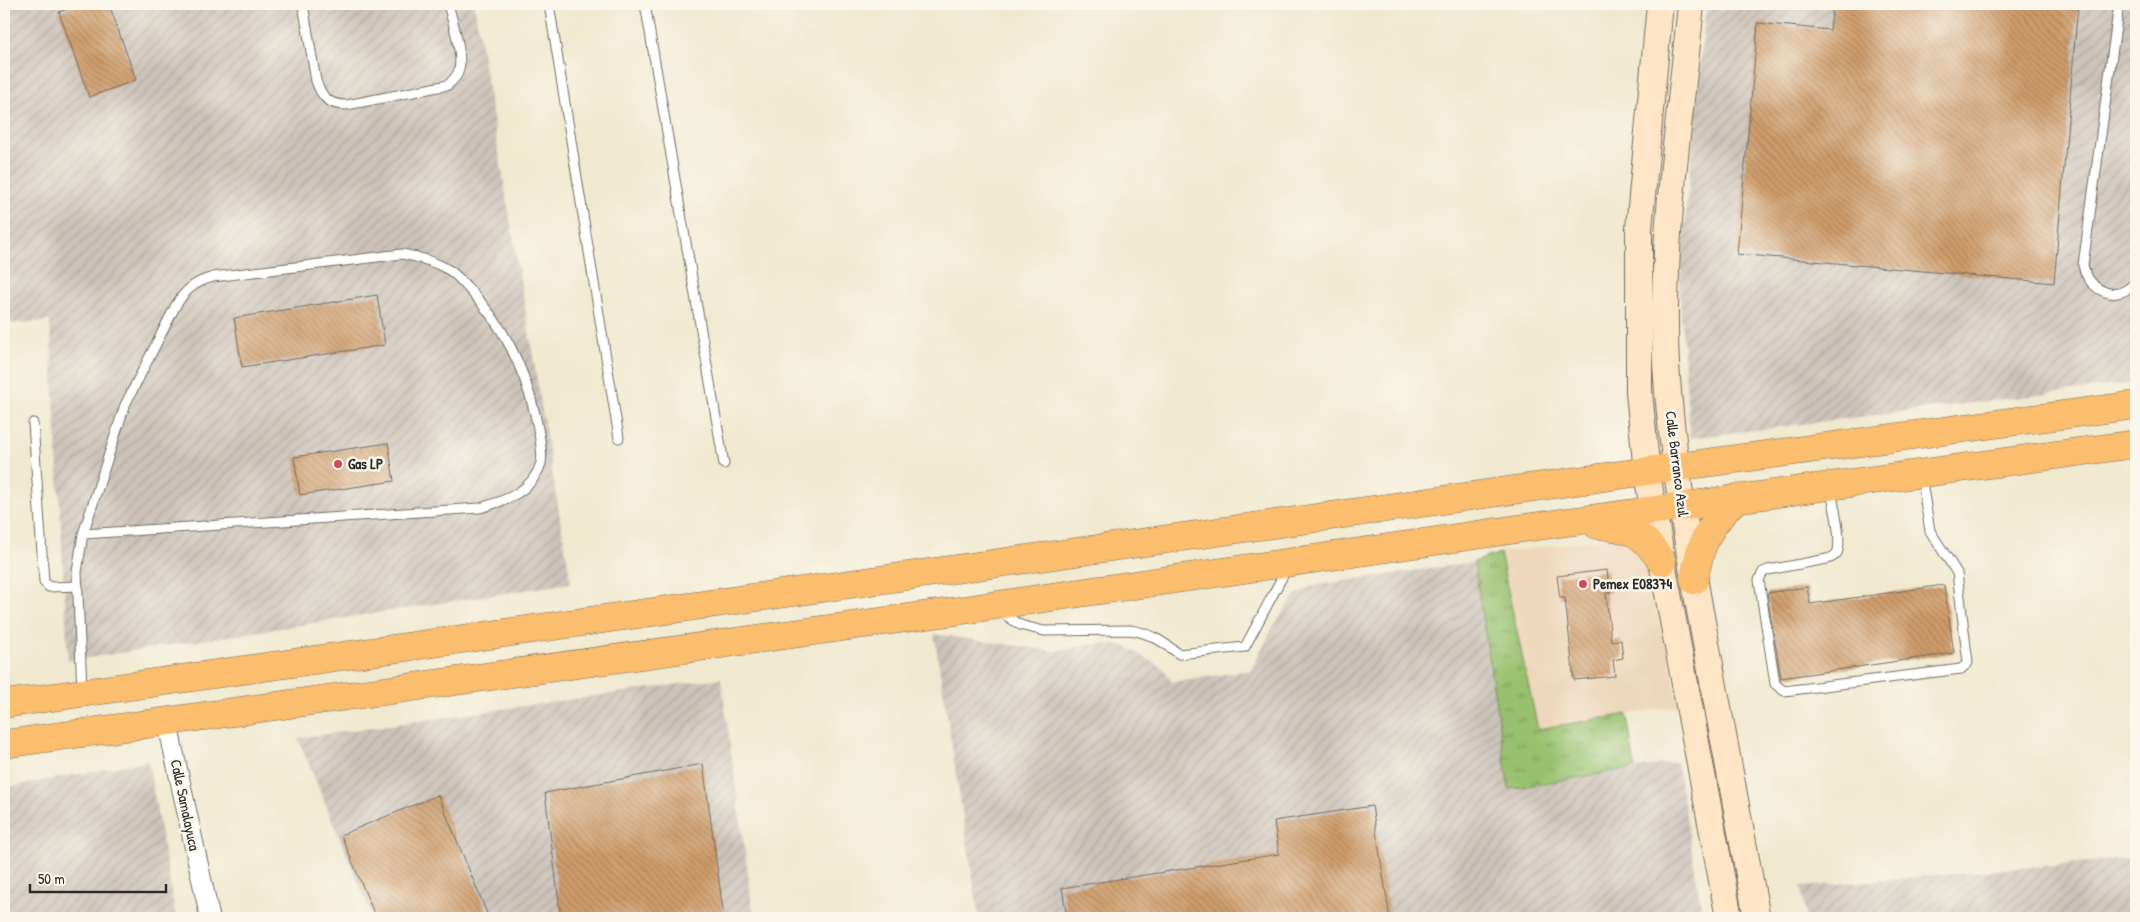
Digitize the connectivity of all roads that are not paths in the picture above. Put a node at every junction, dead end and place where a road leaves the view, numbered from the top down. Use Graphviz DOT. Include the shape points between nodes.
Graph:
graph roads {
  1 [pos="303,4"];
  2 [pos="448,4"];
  3 [pos="549,4"];
  4 [pos="645,4"];
  5 [pos="1660,4"];
  6 [pos="1691,4"];
  7 [pos="2119,4"];
  8 [pos="2136,281"];
  9 [pos="2136,406"];
  10 [pos="33,423"];
  11 [pos="619,438"];
  12 [pos="2136,444"];
  13 [pos="724,464"];
  14 [pos="1676,468"];
  15 [pos="1647,472"];
  16 [pos="1921,473"];
  17 [pos="1831,486"];
  18 [pos="1737,498"];
  19 [pos="1682,507"];
  20 [pos="1653,510"];
  21 [pos="1566,522"];
  22 [pos="83,534"];
  23 [pos="1291,562"];
  24 [pos="1662,562"];
  25 [pos="1694,580"];
  26 [pos="78,586"];
  27 [pos="993,606"];
  28 [pos="362,654"];
  29 [pos="1684,678"];
  30 [pos="368,692"];
  31 [pos="82,693"];
  32 [pos="4,704"];
  33 [pos="167,721"];
  34 [pos="1723,737"];
  35 [pos="4,744"];
  36 [pos="210,918"];
  37 [pos="1729,918"];
  38 [pos="1758,918"];
  1 -- 2 [label="lane" via="320,93 328,102 347,105 448,85 458,73 460,57"];
  3 -- 11 [label="lane"];
  4 -- 13 [label="lane"];
  5 -- 15 [label="main road, Calle Barranco Azul" via="1641,190 1638,268 1639,392"];
  6 -- 14 [label="main road, Calle Barranco Azul" via="1665,274 1666,363"];
  7 -- 8 [label="lane" via="2083,265 2089,281 2105,292 2124,291"];
  9 -- 14 [label="main road"];
  10 -- 26 [label="lane" via="44,582 49,587"];
  12 -- 16 [label="main road"];
  14 -- 15 [label="main road"];
  14 -- 19 [label="main road, Calle Barranco Azul"];
  15 -- 20 [label="main road, Calle Barranco Azul"];
  15 -- 28 [label="main road"];
  16 -- 17 [label="main road"];
  16 -- 17 [label="lane" via="1930,531 1957,573 1968,663 1961,669 1784,691 1775,684 1759,580 1768,570 1827,559 1837,552"];
  17 -- 18 [label="main road"];
  18 -- 19 [label="main road"];
  18 -- 25 [label="main road" via="1719,515 1704,538"];
  19 -- 20 [label="main road"];
  19 -- 25 [label="main road, Calle Barranco Azul"];
  20 -- 21 [label="main road"];
  20 -- 24 [label="main road, Calle Barranco Azul"];
  21 -- 23 [label="main road"];
  21 -- 24 [label="main road" via="1630,531 1649,543"];
  22 -- 22 [label="lane" via="128,398 185,290 212,276 402,254 424,258 450,270 496,321 518,360 528,386 540,436 542,462 523,490 507,500 480,508"];
  22 -- 26 [label="lane" via="78,556"];
  23 -- 27 [label="main road"];
  23 -- 27 [label="lane" via="1245,647 1179,654 1153,635 1143,632 1032,630"];
  24 -- 29 [label="main road, Calle Barranco Azul"];
  25 -- 34 [label="main road, Calle Barranco Azul"];
  26 -- 31 [label="lane"];
  27 -- 30 [label="main road"];
  28 -- 30 [label="main road"];
  28 -- 31 [label="main road"];
  29 -- 34 [label="main road" via="1702,678 1715,730"];
  29 -- 37 [label="main road, Calle Barranco Azul"];
  30 -- 33 [label="main road"];
  31 -- 32 [label="main road"];
  33 -- 35 [label="main road"];
  33 -- 36 [label="street, Calle Samalayuca"];
  34 -- 38 [label="main road, Calle Barranco Azul"];
}
